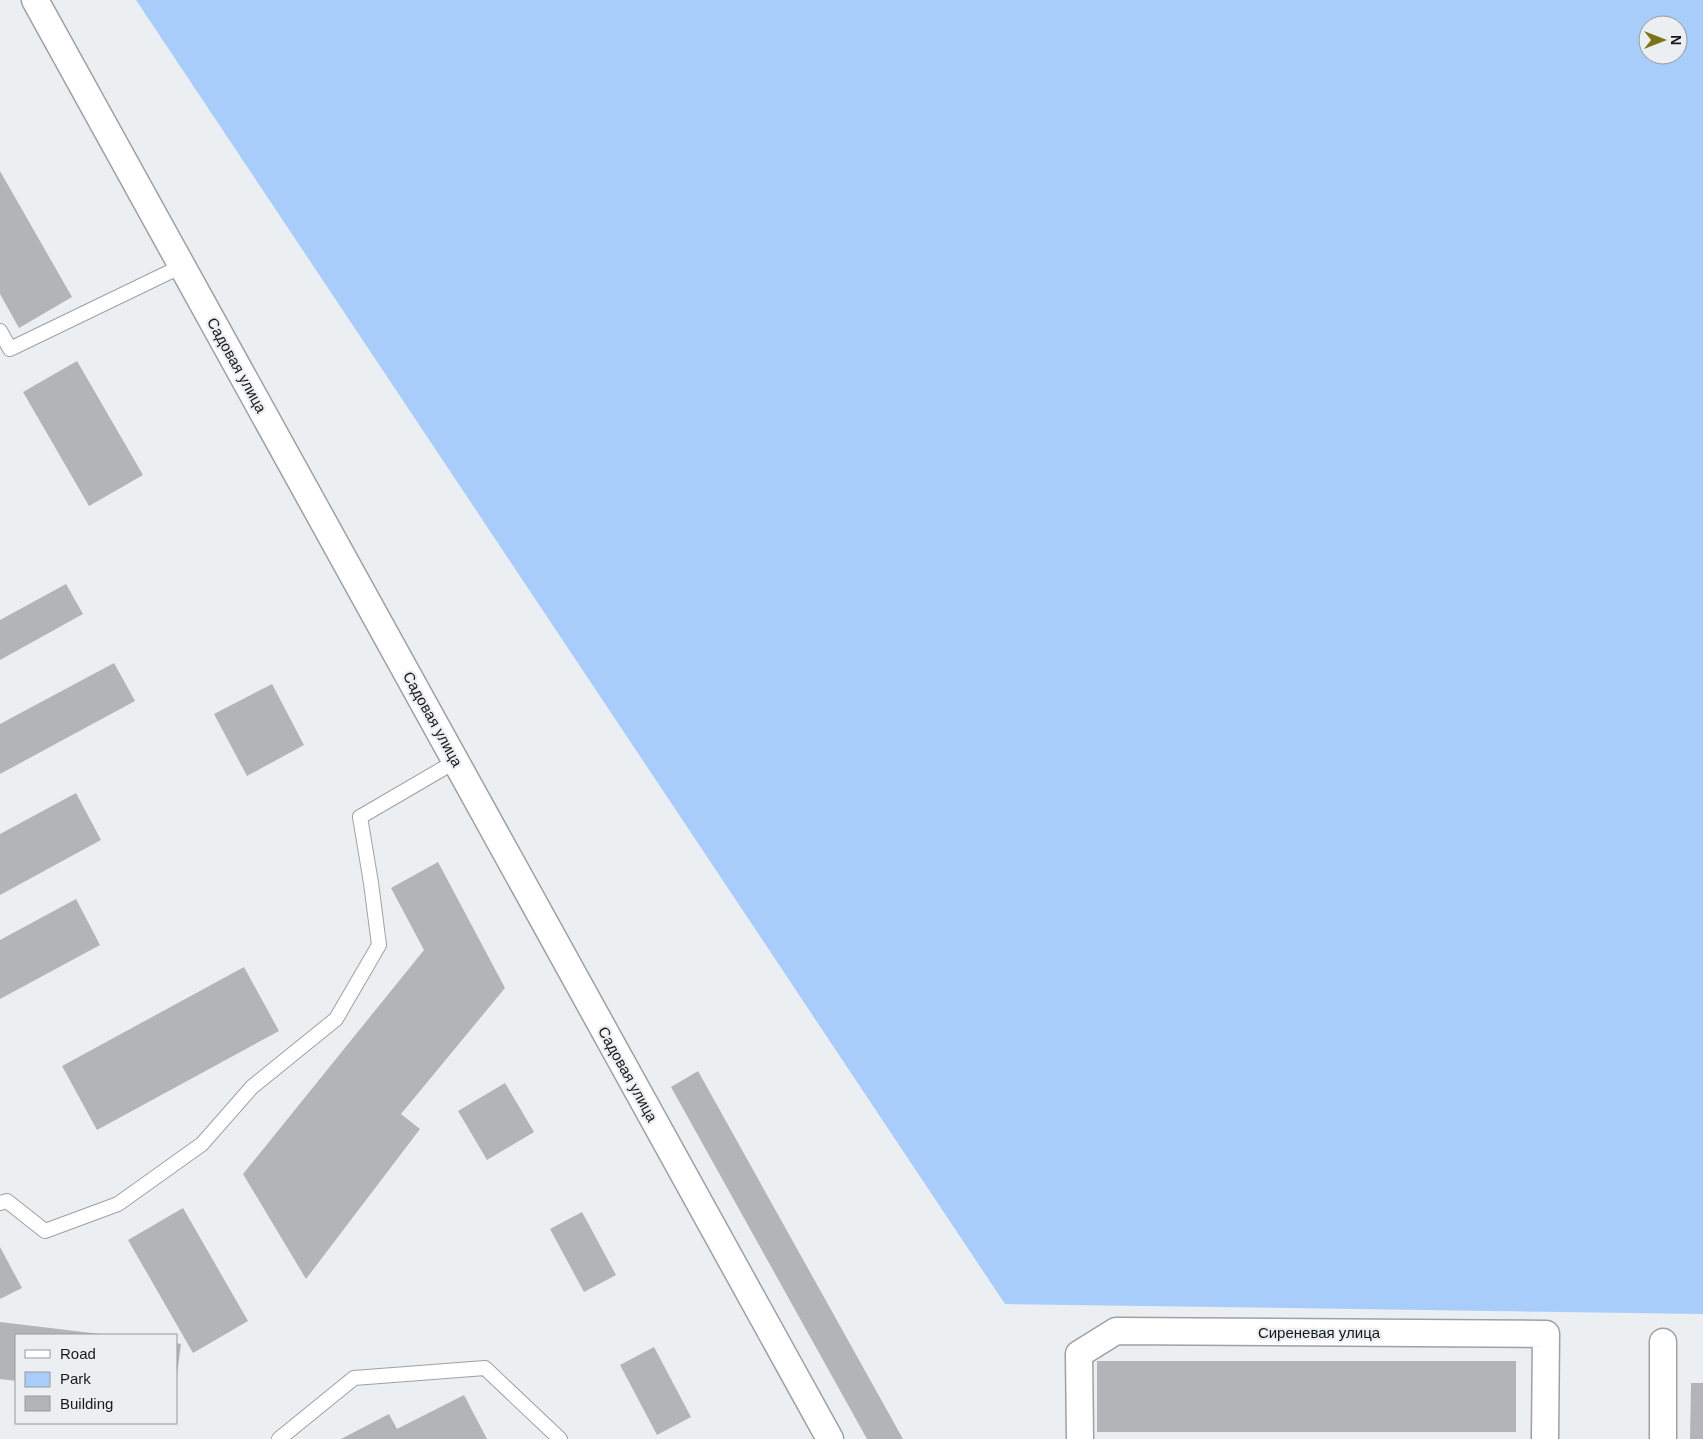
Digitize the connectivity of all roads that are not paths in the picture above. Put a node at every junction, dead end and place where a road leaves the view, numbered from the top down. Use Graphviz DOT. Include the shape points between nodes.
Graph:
graph roads {
  1 [pos="35,0"];
  2 [pos="182,266"];
  3 [pos="0,331"];
  4 [pos="456,761"];
  5 [pos="0,1203"];
  6 [pos="1663,1342"];
  7 [pos="279,1439"];
  8 [pos="560,1439"];
  9 [pos="830,1439"];
  10 [pos="1080,1439"];
  11 [pos="1545,1439"];
  12 [pos="1663,1439"];
  1 -- 2 [label="street, Садовая улица"];
  2 -- 3 [label="lane" via="10,349"];
  2 -- 4 [label="street, Садовая улица"];
  4 -- 5 [label="lane" via="360,817 379,945 336,1019 252,1087 202,1144 118,1204 45,1231 7,1200"];
  4 -- 9 [label="street, Садовая улица"];
  6 -- 12 [label="street"];
  7 -- 8 [label="lane" via="354,1378 485,1368"];
  10 -- 11 [label="street, Сиреневая улица" via="1079,1354 1116,1331 1126,1331 1546,1334"];
}
